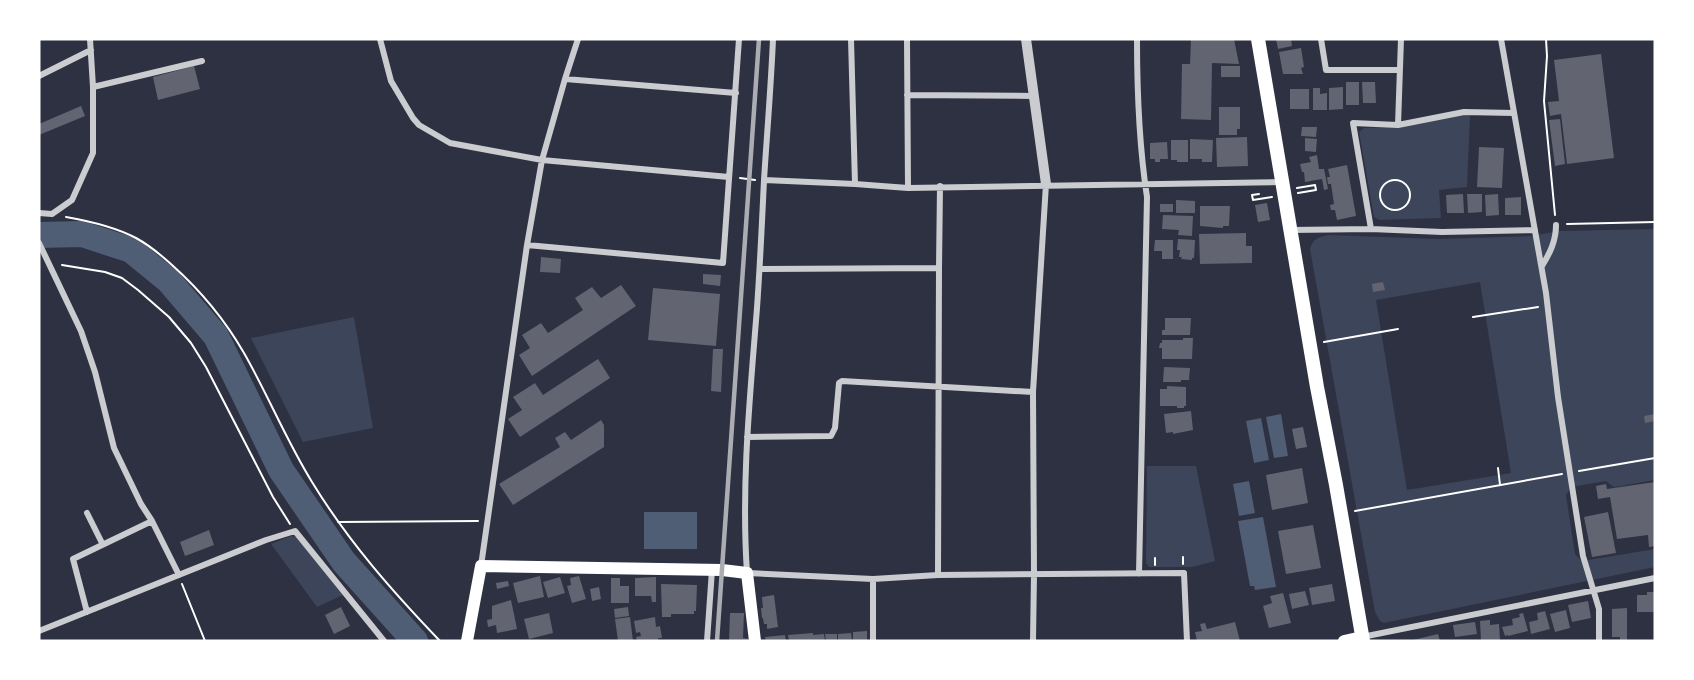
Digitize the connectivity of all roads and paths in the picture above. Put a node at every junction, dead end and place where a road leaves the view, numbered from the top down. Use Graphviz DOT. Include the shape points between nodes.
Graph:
graph roads {
  1 [pos="90,39"];
  2 [pos="380,39"];
  3 [pos="578,39"];
  4 [pos="739,39"];
  5 [pos="773,39"];
  6 [pos="851,39"];
  7 [pos="907,39"];
  8 [pos="1026,39"];
  9 [pos="1137,39"];
  10 [pos="1258,39"];
  11 [pos="1321,39"];
  12 [pos="1401,39"];
  13 [pos="1501,39"];
  14 [pos="1546,39"];
  15 [pos="91,50"];
  16 [pos="202,61"];
  17 [pos="1399,70"];
  18 [pos="39,76"];
  19 [pos="565,79"];
  20 [pos="93,87"];
  21 [pos="736,93"];
  22 [pos="907,95"];
  23 [pos="1034,96"];
  24 [pos="1514,113"];
  25 [pos="1398,124"];
  26 [pos="542,160"];
  27 [pos="729,177"];
  28 [pos="764,180"];
  29 [pos="1282,182"];
  30 [pos="855,184"];
  31 [pos="1046,184"];
  32 [pos="1145,184"];
  33 [pos="940,186"];
  34 [pos="1303,187"];
  35 [pos="908,188"];
  36 [pos="1264,193"];
  37 [pos="1297,193"];
  38 [pos="1272,197"];
  39 [pos="1384,205"];
  40 [pos="39,213"];
  41 [pos="52,214"];
  42 [pos="1655,222"];
  43 [pos="1556,225"];
  44 [pos="1371,229"];
  45 [pos="1290,230"];
  46 [pos="1535,230"];
  47 [pos="39,243"];
  48 [pos="527,245"];
  49 [pos="50,265"];
  50 [pos="1542,267"];
  51 [pos="939,268"];
  52 [pos="760,269"];
  53 [pos="1548,306"];
  54 [pos="1473,317"];
  55 [pos="1398,329"];
  56 [pos="1323,342"];
  57 [pos="938,386"];
  58 [pos="1033,392"];
  59 [pos="747,437"];
  60 [pos="1655,458"];
  61 [pos="1498,468"];
  62 [pos="1569,473"];
  63 [pos="1500,485"];
  64 [pos="1355,512"];
  65 [pos="87,513"];
  66 [pos="487,520"];
  67 [pos="152,521"];
  68 [pos="338,522"];
  69 [pos="295,531"];
  70 [pos="102,543"];
  71 [pos="481,566"];
  72 [pos="712,570"];
  73 [pos="747,573"];
  74 [pos="1034,574"];
  75 [pos="1139,574"];
  76 [pos="179,575"];
  77 [pos="938,575"];
  78 [pos="1655,578"];
  79 [pos="873,579"];
  80 [pos="1593,590"];
  81 [pos="87,612"];
  82 [pos="39,631"];
  83 [pos="1362,639"];
  84 [pos="205,641"];
  85 [pos="384,641"];
  86 [pos="440,641"];
  87 [pos="467,641"];
  88 [pos="707,641"];
  89 [pos="755,641"];
  90 [pos="873,641"];
  91 [pos="1033,641"];
  92 [pos="1187,641"];
  93 [pos="1344,641"];
  94 [pos="1599,641"];
  1 -- 15 [label="street"];
  2 -- 26 [label="street" via="391,81 419,124 450,143"];
  3 -- 19 [label="street"];
  4 -- 21 [label="street"];
  5 -- 28 [label="street"];
  6 -- 30 [label="street"];
  7 -- 22 [label="street"];
  8 -- 23 [label="street"];
  9 -- 32 [label="street"];
  10 -- 29 [label="highway"];
  11 -- 17 [label="street" via="1326,70"];
  12 -- 17 [label="street"];
  13 -- 24 [label="street"];
  14 -- 43 [label="path" via="1544,101"];
  15 -- 18 [label="street"];
  15 -- 20 [label="street"];
  16 -- 20 [label="street"];
  17 -- 25 [label="street"];
  19 -- 21 [label="street"];
  19 -- 26 [label="street"];
  20 -- 41 [label="street" via="93,153 72,200"];
  21 -- 27 [label="street"];
  22 -- 23 [label="street"];
  22 -- 35 [label="street"];
  23 -- 31 [label="street"];
  24 -- 25 [label="street" via="1464,112"];
  24 -- 46 [label="street"];
  25 -- 44 [label="street" via="1353,123"];
  26 -- 27 [label="street"];
  26 -- 48 [label="street"];
  27 -- 28 [label="path"];
  27 -- 48 [label="street" via="723,263"];
  28 -- 30 [label="street"];
  28 -- 52 [label="street"];
  29 -- 32 [label="street"];
  29 -- 45 [label="highway"];
  30 -- 35 [label="street"];
  31 -- 32 [label="street"];
  31 -- 33 [label="street"];
  31 -- 58 [label="street"];
  32 -- 75 [label="street" via="1148,197"];
  33 -- 35 [label="street"];
  33 -- 51 [label="street"];
  34 -- 37 [label="path" via="1315,185 1316,190"];
  36 -- 38 [label="path" via="1252,195 1252,200"];
  39 -- 39 [label="path" via="1394,210 1408,202 1410,194 1405,183 1396,179 1386,182 1380,191"];
  40 -- 41 [label="street"];
  41 -- 68 [label="path" via="103,225 135,238 158,252 203,295 243,352 290,443"];
  42 -- 43 [label="path"];
  43 -- 50 [label="street" via="1552,249"];
  44 -- 45 [label="street"];
  44 -- 46 [label="street"];
  45 -- 83 [label="highway"];
  46 -- 50 [label="street"];
  47 -- 49 [label="street"];
  48 -- 66 [label="street"];
  49 -- 67 [label="street" via="95,372 114,448"];
  49 -- 69 [label="path" via="90,268 122,278 169,317 206,367 273,497"];
  50 -- 53 [label="street"];
  51 -- 52 [label="street"];
  51 -- 57 [label="street"];
  52 -- 59 [label="street"];
  53 -- 54 [label="path"];
  53 -- 62 [label="street"];
  55 -- 56 [label="path"];
  57 -- 58 [label="street"];
  57 -- 59 [label="street" via="842,381 831,436"];
  57 -- 77 [label="street"];
  58 -- 74 [label="street"];
  59 -- 73 [label="street"];
  60 -- 62 [label="path"];
  61 -- 63 [label="path"];
  62 -- 63 [label="path"];
  62 -- 80 [label="street"];
  63 -- 64 [label="path"];
  65 -- 70 [label="street"];
  66 -- 68 [label="path"];
  66 -- 71 [label="street"];
  67 -- 70 [label="street"];
  67 -- 76 [label="street"];
  68 -- 86 [label="path" via="373,568"];
  69 -- 76 [label="street"];
  69 -- 85 [label="street"];
  70 -- 81 [label="street" via="73,559"];
  71 -- 72 [label="main road"];
  71 -- 87 [label="main road"];
  72 -- 73 [label="main road"];
  72 -- 88 [label="street"];
  73 -- 79 [label="street"];
  73 -- 89 [label="main road"];
  74 -- 75 [label="street"];
  74 -- 77 [label="street"];
  74 -- 91 [label="street"];
  75 -- 92 [label="street" via="1184,573"];
  76 -- 81 [label="street"];
  76 -- 84 [label="path"];
  77 -- 79 [label="street"];
  78 -- 80 [label="street"];
  79 -- 90 [label="street"];
  80 -- 83 [label="street"];
  80 -- 94 [label="street" via="1599,609"];
  81 -- 82 [label="street"];
  83 -- 93 [label="main road"];
}
